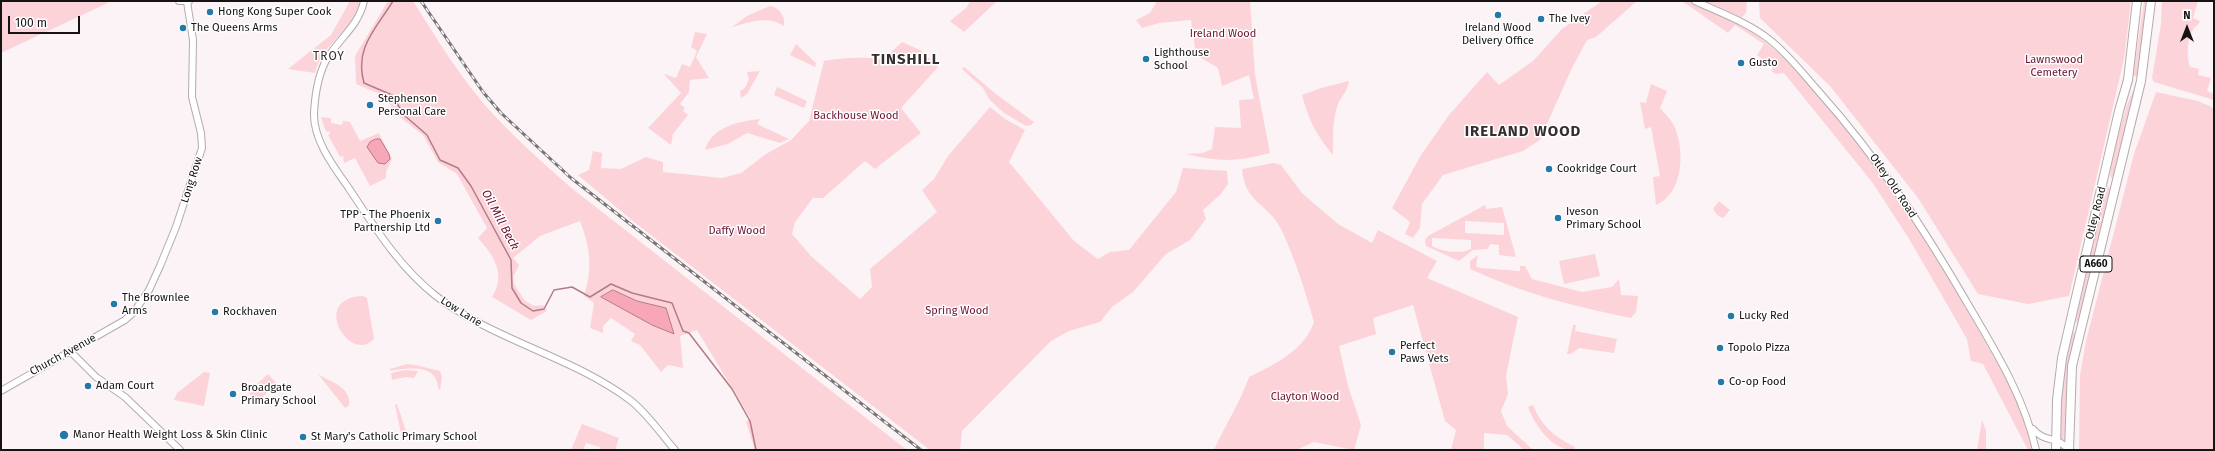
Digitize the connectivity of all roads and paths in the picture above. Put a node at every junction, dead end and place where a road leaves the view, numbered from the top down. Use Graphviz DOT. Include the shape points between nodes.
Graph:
graph roads {
  1 [pos="180,1"];
  2 [pos="188,1"];
  3 [pos="364,1"];
  4 [pos="1696,1"];
  5 [pos="2137,1"];
  6 [pos="2151,1"];
  7 [pos="125,320"];
  8 [pos="2070,326"];
  9 [pos="2080,329"];
  10 [pos="70,351"];
  11 [pos="1,391"];
  12 [pos="2031,426"];
  13 [pos="2052,440"];
  14 [pos="180,450"];
  15 [pos="675,450"];
  16 [pos="2036,450"];
  17 [pos="2056,450"];
  18 [pos="2069,450"];
  1 -- 2 [label="street"];
  2 -- 7 [label="street, Long Row" via="193,40 192,97 202,148 160,266 149,290 134,312"];
  3 -- 15 [label="street, Low Lane" via="356,22 328,57 318,83 316,132 344,182 394,256 442,300 469,318 577,370 631,401"];
  4 -- 12 [label="street, Otley Old Road" via="1760,32 1853,130 1892,181 1950,274 2007,373"];
  5 -- 8 [label="highway, Otley Road / A660" via="2128,80"];
  6 -- 9 [label="highway, Otley Road / A660" via="2141,81"];
  7 -- 10 [label="street, Church Avenue"];
  8 -- 9 [label="highway"];
  8 -- 13 [label="highway, Otley Road / A660" via="2059,378"];
  9 -- 18 [label="highway, Otley Road / A660" via="2072,366"];
  10 -- 11 [label="street, Church Avenue"];
  10 -- 14 [label="street" via="96,376 125,397"];
  12 -- 13 [label="street, Otley Old Road" via="2038,435"];
  12 -- 16 [label="street, Otley Old Road"];
  13 -- 16 [label="street" via="2040,443"];
  13 -- 17 [label="highway, Otley Road / A660"];
  13 -- 18 [label="street, Otley Old Road"];
}
